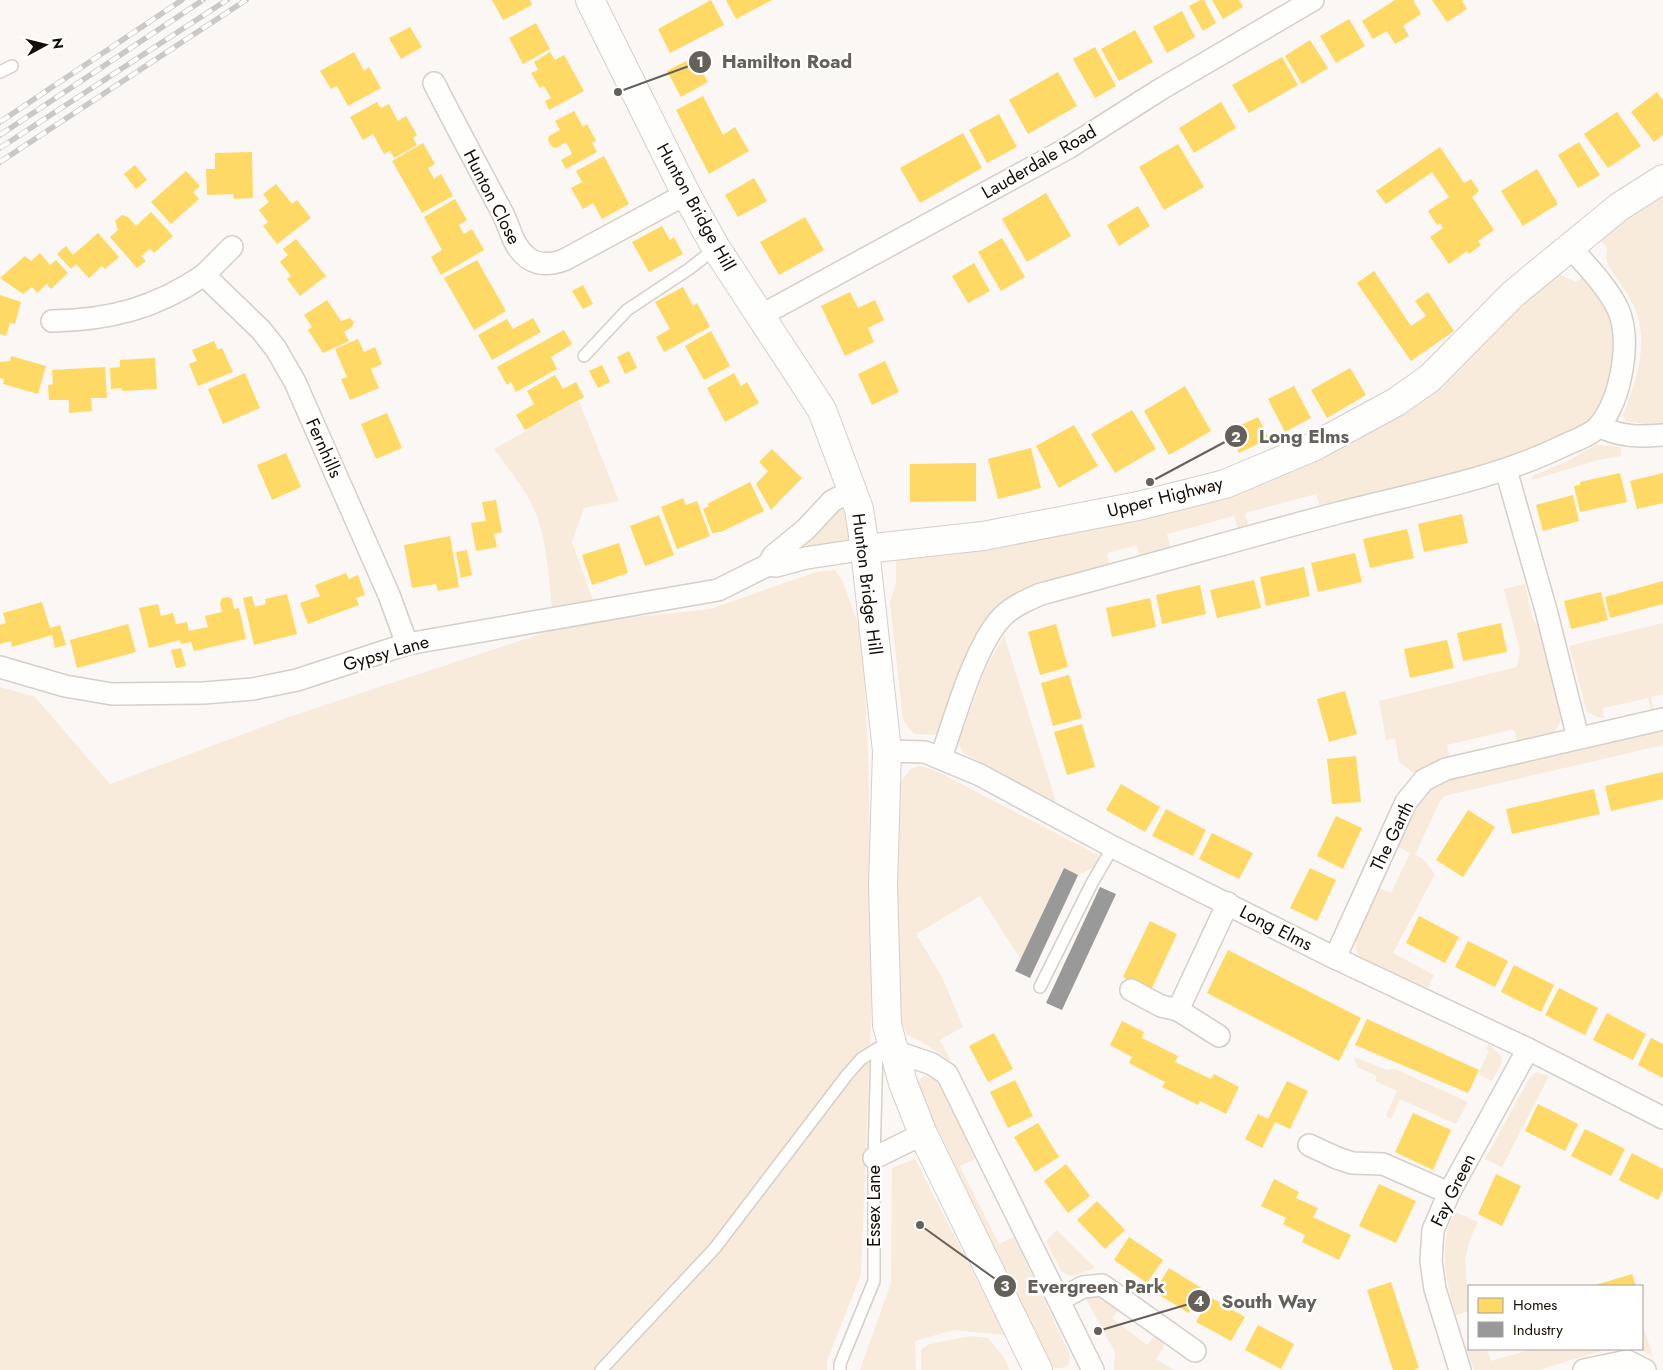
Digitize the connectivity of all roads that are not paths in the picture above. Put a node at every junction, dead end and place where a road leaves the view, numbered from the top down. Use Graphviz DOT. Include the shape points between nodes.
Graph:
graph roads {
  1 [pos="1313,0"];
  2 [pos="596,1"];
  3 [pos="12,66"];
  4 [pos="0,72"];
  5 [pos="434,82"];
  6 [pos="1663,179"];
  7 [pos="686,194"];
  8 [pos="1570,246"];
  9 [pos="232,247"];
  10 [pos="716,248"];
  11 [pos="204,276"];
  12 [pos="760,316"];
  13 [pos="52,321"];
  14 [pos="584,356"];
  15 [pos="1599,426"];
  16 [pos="1663,435"];
  17 [pos="1506,470"];
  18 [pos="853,490"];
  19 [pos="865,549"];
  20 [pos="768,565"];
  21 [pos="407,644"];
  22 [pos="0,667"];
  23 [pos="1663,719"];
  24 [pos="1578,738"];
  25 [pos="887,751"];
  26 [pos="941,758"];
  27 [pos="1114,846"];
  28 [pos="1228,903"];
  29 [pos="1335,958"];
  30 [pos="1040,987"];
  31 [pos="1131,990"];
  32 [pos="1178,1010"];
  33 [pos="1219,1036"];
  34 [pos="887,1042"];
  35 [pos="1528,1049"];
  36 [pos="1663,1118"];
  37 [pos="923,1134"];
  38 [pos="1309,1145"];
  39 [pos="874,1158"];
  40 [pos="1449,1193"];
  41 [pos="1059,1300"];
  42 [pos="1195,1351"];
  43 [pos="601,1370"];
  44 [pos="840,1370"];
  45 [pos="1038,1370"];
  46 [pos="1093,1370"];
  47 [pos="1460,1370"];
  48 [pos="1584,1370"];
  49 [pos="1645,1370"];
  1 -- 12 [label="street, Lauderdale Road" via="1068,148"];
  2 -- 7 [label="street, Hunton Bridge Hill"];
  3 -- 4 [label="lane"];
  5 -- 7 [label="street, Hunton Close" via="506,219 514,244 530,260 542,264 564,260"];
  6 -- 8 [label="street, Upper Highway" via="1619,207"];
  7 -- 10 [label="street, Hunton Bridge Hill"];
  8 -- 15 [label="street" via="1601,284 1622,321 1623,367 1614,400"];
  8 -- 19 [label="street, Upper Highway" via="1513,294 1430,378 1396,402 1313,447 1225,484 1138,506 984,536"];
  9 -- 11 [label="street"];
  10 -- 12 [label="street, Hunton Bridge Hill"];
  10 -- 14 [label="lane" via="627,310"];
  11 -- 13 [label="street" via="150,306 78,321"];
  11 -- 21 [label="street, Fernhills" via="261,330 294,382 389,594"];
  12 -- 18 [label="street, Hunton Bridge Hill" via="822,410"];
  15 -- 16 [label="street" via="1622,435"];
  15 -- 17 [label="street" via="1560,448"];
  17 -- 24 [label="street"];
  17 -- 26 [label="street" via="1041,594 1019,604 1002,617 988,635"];
  18 -- 19 [label="street, Hunton Bridge Hill"];
  18 -- 20 [label="street, Gypsy Lane" via="832,502 773,556"];
  19 -- 20 [label="street, Gypsy Lane"];
  19 -- 25 [label="street, Hunton Bridge Hill"];
  20 -- 21 [label="street, Gypsy Lane" via="718,590"];
  21 -- 22 [label="street, Gypsy Lane" via="297,680 253,689 204,693 112,694 65,686"];
  23 -- 24 [label="street, The Garth"];
  24 -- 29 [label="street, The Garth" via="1446,769 1424,780 1406,802"];
  25 -- 26 [label="street, Long Elms" via="925,752"];
  25 -- 34 [label="street, Hunton Bridge Hill" via="883,886"];
  26 -- 27 [label="street, Long Elms" via="980,775"];
  27 -- 28 [label="street, Long Elms"];
  27 -- 30 [label="lane"];
  28 -- 29 [label="street, Long Elms"];
  28 -- 32 [label="street"];
  29 -- 35 [label="street, Long Elms"];
  31 -- 32 [label="street" via="1161,1006"];
  32 -- 33 [label="street"];
  34 -- 37 [label="street, Hunton Bridge Hill"];
  34 -- 39 [label="lane, Essex Lane"];
  34 -- 41 [label="street" via="948,1074"];
  34 -- 43 [label="lane" via="860,1060 715,1248"];
  35 -- 36 [label="street, Long Elms"];
  35 -- 40 [label="street, Fay Green"];
  37 -- 39 [label="street"];
  37 -- 45 [label="street, Hunton Bridge Hill"];
  38 -- 40 [label="street" via="1340,1150 1352,1163 1383,1164"];
  39 -- 44 [label="lane, Essex Lane" via="874,1281"];
  40 -- 47 [label="street, Fay Green" via="1433,1230 1431,1261"];
  41 -- 42 [label="street" via="1083,1287 1102,1285"];
  41 -- 46 [label="street"];
  48 -- 49 [label="street" via="1627,1361"];
}
